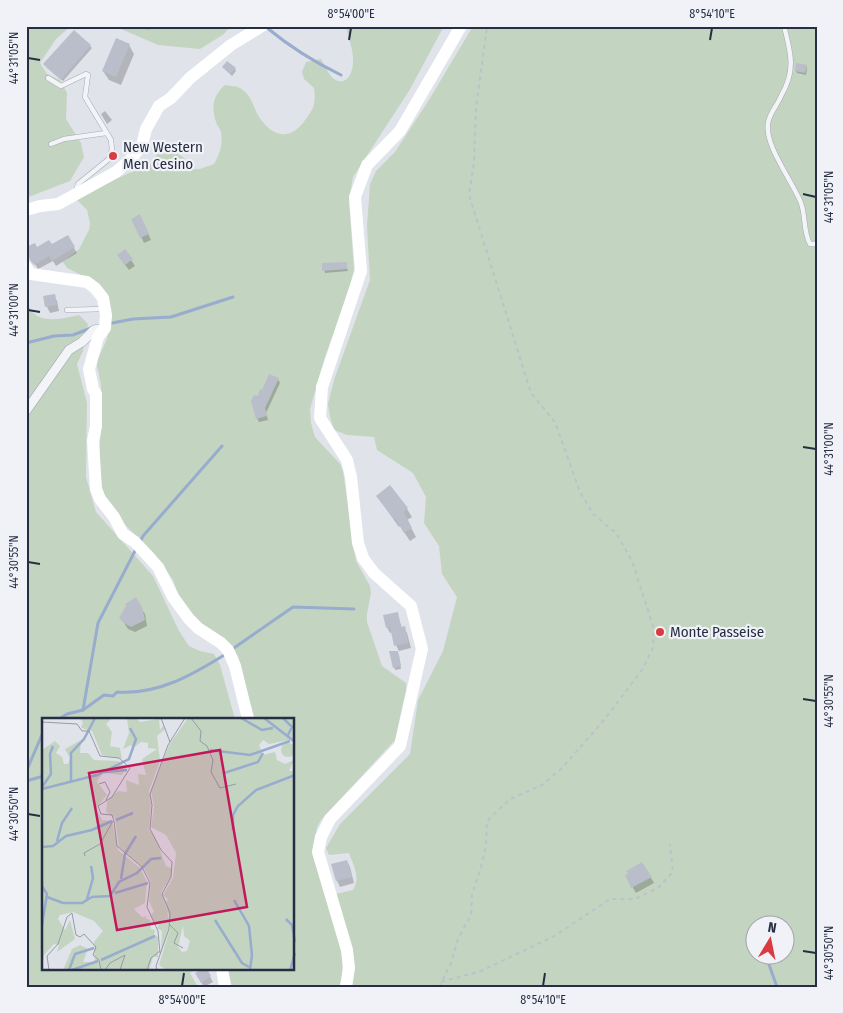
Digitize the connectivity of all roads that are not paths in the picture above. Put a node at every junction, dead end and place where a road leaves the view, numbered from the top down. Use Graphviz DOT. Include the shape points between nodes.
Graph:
graph roads {
  1 [pos="262,26"];
  2 [pos="461,26"];
  3 [pos="784,26"];
  4 [pos="48,78"];
  5 [pos="106,133"];
  6 [pos="51,144"];
  7 [pos="74,194"];
  8 [pos="26,210"];
  9 [pos="817,242"];
  10 [pos="26,267"];
  11 [pos="105,309"];
  12 [pos="67,310"];
  13 [pos="105,328"];
  14 [pos="26,411"];
  15 [pos="248,718"];
  16 [pos="222,970"];
  17 [pos="225,987"];
  18 [pos="346,987"];
  1 -- 7 [label="street" via="231,45 158,106 142,145 131,159 116,172"];
  2 -- 18 [label="street" via="400,131 367,165 355,197 361,271 322,387 320,418 347,460 358,543 363,558 374,573 411,606 422,649 400,746 330,819 321,837 318,852 347,950"];
  3 -- 9 [label="lane" via="791,53 791,75 770,114 767,125 769,141 802,204 806,237 810,244"];
  4 -- 5 [label="lane" via="61,86 81,75 88,75 85,96"];
  5 -- 6 [label="lane"];
  5 -- 7 [label="lane" via="111,140 110,156 78,184"];
  7 -- 8 [label="street" via="58,204"];
  10 -- 11 [label="street" via="32,274 87,282 103,298"];
  11 -- 12 [label="lane"];
  11 -- 13 [label="street"];
  13 -- 14 [label="street" via="94,330 69,350"];
  13 -- 15 [label="street" via="98,337 89,369 96,394 93,441 96,489 123,534 136,542 158,567 172,597 189,618 228,650"];
  16 -- 17 [label="street"];
}
